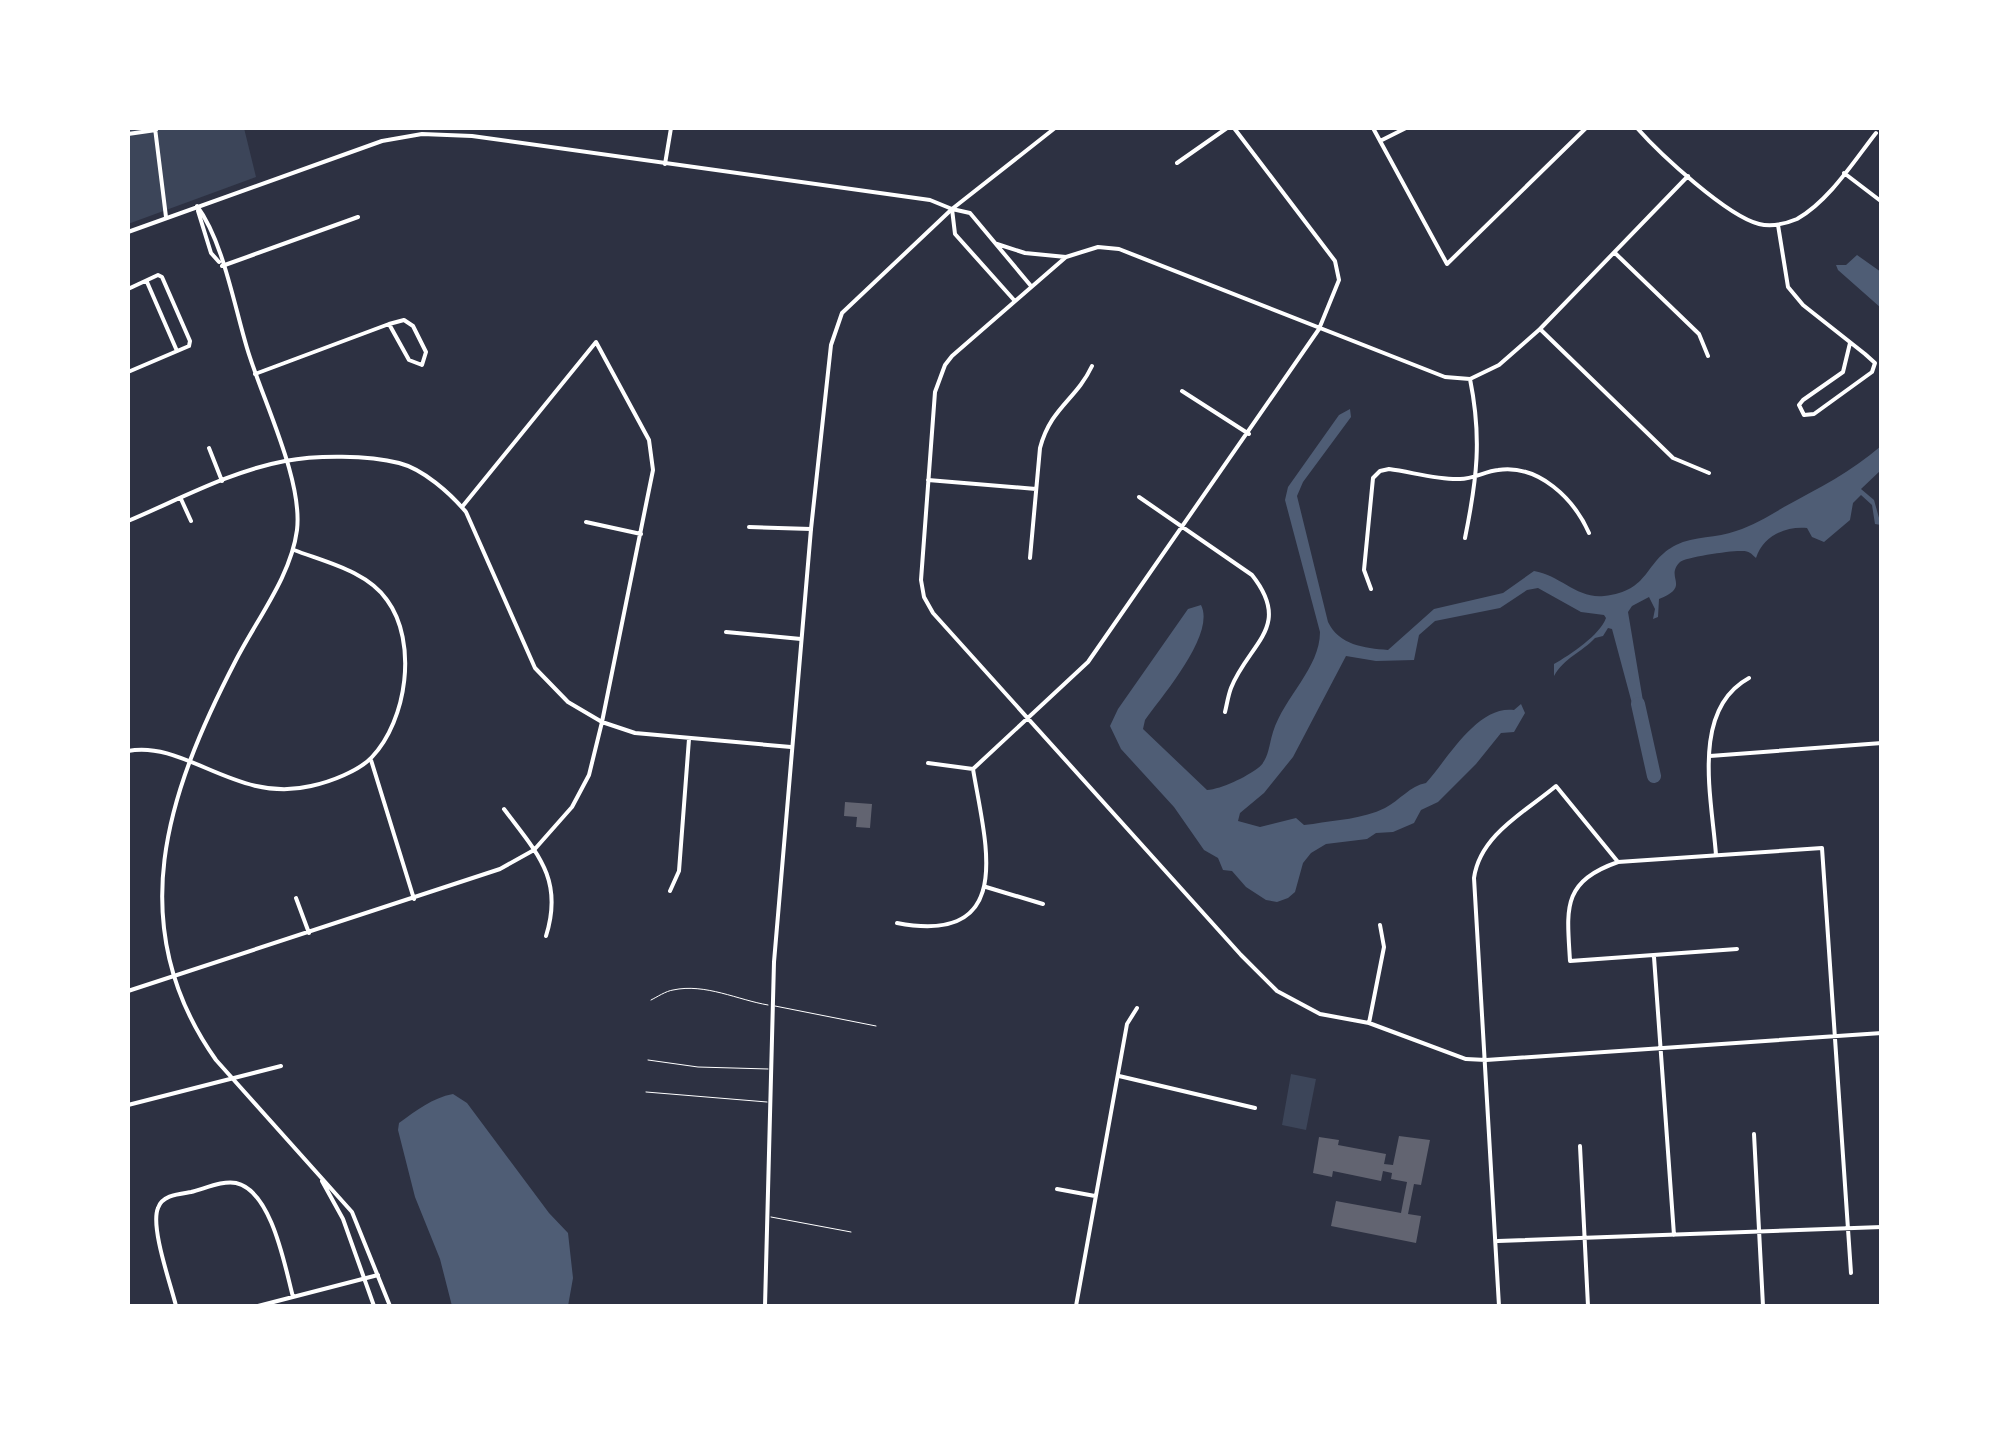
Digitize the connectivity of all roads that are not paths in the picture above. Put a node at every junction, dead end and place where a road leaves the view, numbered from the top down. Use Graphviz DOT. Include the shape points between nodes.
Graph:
graph roads {
  1 [pos="671,128"];
  2 [pos="1054,128"];
  3 [pos="1231,128"];
  4 [pos="1373,128"];
  5 [pos="1406,128"];
  6 [pos="1586,128"];
  7 [pos="1637,128"];
  8 [pos="156,129"];
  9 [pos="442,130"];
  10 [pos="1876,132"];
  11 [pos="128,134"];
  12 [pos="1380,141"];
  13 [pos="1177,163"];
  14 [pos="665,164"];
  15 [pos="1844,172"];
  16 [pos="1688,176"];
  17 [pos="1882,202"];
  18 [pos="197,206"];
  19 [pos="952,208"];
  20 [pos="358,216"];
  21 [pos="166,218"];
  22 [pos="1778,225"];
  23 [pos="128,232"];
  24 [pos="995,243"];
  25 [pos="1615,253"];
  26 [pos="1066,257"];
  27 [pos="222,266"];
  28 [pos="146,281"];
  29 [pos="1030,286"];
  30 [pos="128,290"];
  31 [pos="1014,300"];
  32 [pos="389,324"];
  33 [pos="1318,329"];
  34 [pos="1540,329"];
  35 [pos="1850,343"];
  36 [pos="177,351"];
  37 [pos="1708,356"];
  38 [pos="1092,366"];
  39 [pos="128,372"];
  40 [pos="255,374"];
  41 [pos="1470,378"];
  42 [pos="1182,392"];
  43 [pos="1249,434"];
  44 [pos="209,448"];
  45 [pos="285,460"];
  46 [pos="1709,473"];
  47 [pos="1478,475"];
  48 [pos="928,480"];
  49 [pos="222,481"];
  50 [pos="1036,489"];
  51 [pos="1140,497"];
  52 [pos="182,499"];
  53 [pos="462,507"];
  54 [pos="191,521"];
  55 [pos="128,522"];
  56 [pos="586,522"];
  57 [pos="1184,526"];
  58 [pos="749,527"];
  59 [pos="811,529"];
  60 [pos="1589,533"];
  61 [pos="641,534"];
  62 [pos="1465,538"];
  63 [pos="292,550"];
  64 [pos="1030,558"];
  65 [pos="1371,590"];
  66 [pos="726,632"];
  67 [pos="800,639"];
  68 [pos="1749,678"];
  69 [pos="1225,712"];
  70 [pos="1028,718"];
  71 [pos="602,722"];
  72 [pos="689,739"];
  73 [pos="1882,743"];
  74 [pos="792,748"];
  75 [pos="128,752"];
  76 [pos="1710,756"];
  77 [pos="370,760"];
  78 [pos="190,763"];
  79 [pos="928,763"];
  80 [pos="972,769"];
  81 [pos="504,809"];
  82 [pos="534,850"];
  83 [pos="1716,855"];
  84 [pos="1618,862"];
  85 [pos="986,888"];
  86 [pos="670,891"];
  87 [pos="296,898"];
  88 [pos="414,899"];
  89 [pos="1043,904"];
  90 [pos="897,923"];
  91 [pos="1380,925"];
  92 [pos="309,933"];
  93 [pos="546,936"];
  94 [pos="1737,950"];
  95 [pos="1654,957"];
  96 [pos="175,976"];
  97 [pos="128,992"];
  98 [pos="651,1000"];
  99 [pos="773,1006"];
  100 [pos="1137,1008"];
  101 [pos="1369,1023"];
  102 [pos="876,1026"];
  103 [pos="1882,1033"];
  104 [pos="1834,1036"];
  105 [pos="1661,1048"];
  106 [pos="648,1060"];
  107 [pos="1486,1060"];
  108 [pos="281,1066"];
  109 [pos="771,1068"];
  110 [pos="1119,1076"];
  111 [pos="234,1080"];
  112 [pos="646,1092"];
  113 [pos="770,1102"];
  114 [pos="128,1105"];
  115 [pos="1255,1108"];
  116 [pos="1754,1134"];
  117 [pos="1580,1146"];
  118 [pos="322,1180"];
  119 [pos="1057,1190"];
  120 [pos="1095,1196"];
  121 [pos="768,1216"];
  122 [pos="1882,1227"];
  123 [pos="1849,1228"];
  124 [pos="850,1232"];
  125 [pos="1761,1232"];
  126 [pos="1674,1235"];
  127 [pos="1586,1238"];
  128 [pos="1498,1241"];
  129 [pos="1850,1273"];
  130 [pos="378,1274"];
  131 [pos="364,1278"];
  132 [pos="293,1297"];
  133 [pos="176,1306"];
  134 [pos="258,1306"];
  135 [pos="374,1306"];
  136 [pos="390,1306"];
  137 [pos="765,1306"];
  138 [pos="1076,1306"];
  139 [pos="1500,1306"];
  140 [pos="1588,1306"];
  141 [pos="1764,1306"];
  1 -- 14 [label="street"];
  2 -- 19 [label="street"];
  3 -- 13 [label="street"];
  3 -- 33 [label="street" via="1334,261 1338,280"];
  4 -- 12 [label="street"];
  5 -- 12 [label="street"];
  6 -- 12 [label="street" via="1446,264"];
  7 -- 16 [label="street"];
  8 -- 11 [label="street"];
  8 -- 21 [label="street"];
  9 -- 14 [label="street"];
  9 -- 18 [label="street" via="382,141"];
  10 -- 15 [label="street"];
  14 -- 19 [label="street"];
  15 -- 17 [label="street"];
  15 -- 22 [label="street" via="1812,207"];
  16 -- 22 [label="street" via="1739,216"];
  16 -- 25 [label="street"];
  18 -- 21 [label="street"];
  18 -- 27 [label="street"];
  19 -- 24 [label="street" via="970,213"];
  19 -- 31 [label="street" via="955,234"];
  19 -- 59 [label="street" via="859,294 834,330"];
  20 -- 27 [label="street"];
  21 -- 23 [label="street"];
  22 -- 35 [label="street" via="1788,287"];
  24 -- 26 [label="street"];
  24 -- 29 [label="street"];
  25 -- 34 [label="street"];
  25 -- 37 [label="street" via="1699,334"];
  26 -- 29 [label="street"];
  26 -- 33 [label="street" via="1098,247 1118,250"];
  27 -- 40 [label="street"];
  28 -- 30 [label="street"];
  28 -- 36 [label="street"];
  28 -- 36 [label="street" via="162,277 190,341"];
  29 -- 31 [label="street"];
  31 -- 48 [label="street" via="944,365 935,392"];
  32 -- 32 [label="street" via="404,320 413,326 426,352 422,366 410,360"];
  32 -- 40 [label="street"];
  33 -- 41 [label="street" via="1444,377"];
  33 -- 43 [label="street"];
  34 -- 41 [label="street" via="1499,365"];
  34 -- 46 [label="street" via="1672,458"];
  35 -- 35 [label="street" via="1875,368 1804,415 1799,404 1844,372"];
  36 -- 39 [label="street"];
  38 -- 50 [label="street" via="1044,432"];
  40 -- 45 [label="street"];
  41 -- 47 [label="street"];
  42 -- 43 [label="street"];
  43 -- 57 [label="street"];
  44 -- 49 [label="street"];
  45 -- 49 [label="street"];
  45 -- 53 [label="street" via="402,464"];
  45 -- 63 [label="street" via="298,505"];
  47 -- 60 [label="street" via="1521,469 1537,474 1579,511"];
  47 -- 62 [label="street"];
  47 -- 65 [label="street" via="1461,479 1389,469 1373,478 1364,570"];
  48 -- 50 [label="street"];
  48 -- 70 [label="street" via="924,597"];
  49 -- 52 [label="street"];
  50 -- 64 [label="street"];
  51 -- 57 [label="street"];
  52 -- 54 [label="street"];
  52 -- 55 [label="street"];
  53 -- 61 [label="street" via="596,342 648,440 652,470"];
  53 -- 71 [label="street" via="535,668 568,702"];
  56 -- 61 [label="street"];
  57 -- 69 [label="street" via="1252,574 1269,606 1264,638 1231,687"];
  57 -- 70 [label="street" via="1088,662"];
  58 -- 59 [label="street"];
  59 -- 67 [label="street"];
  61 -- 71 [label="street"];
  63 -- 77 [label="street" via="375,586 398,621 404,676 396,719"];
  63 -- 78 [label="street"];
  66 -- 67 [label="street"];
  67 -- 74 [label="street"];
  68 -- 76 [label="street" via="1734,687 1713,720"];
  70 -- 80 [label="street"];
  70 -- 101 [label="street" via="1277,990 1320,1014"];
  71 -- 72 [label="street"];
  71 -- 82 [label="street" via="572,808"];
  72 -- 74 [label="street"];
  72 -- 86 [label="street" via="679,871"];
  73 -- 76 [label="street"];
  74 -- 99 [label="street"];
  75 -- 78 [label="street" via="144,748"];
  76 -- 83 [label="street"];
  77 -- 78 [label="street" via="314,786 280,790 247,786"];
  77 -- 88 [label="street"];
  78 -- 96 [label="street" via="162,860 163,930"];
  79 -- 80 [label="street"];
  80 -- 85 [label="street" via="989,870"];
  81 -- 82 [label="street"];
  82 -- 88 [label="street"];
  82 -- 93 [label="street" via="554,899"];
  83 -- 84 [label="street"];
  83 -- 104 [label="street" via="1822,848"];
  84 -- 95 [label="street" via="1597,869 1571,894 1570,962"];
  84 -- 107 [label="street" via="1556,786 1492,839 1476,862"];
  85 -- 89 [label="street"];
  85 -- 90 [label="street" via="957,921 929,928"];
  87 -- 92 [label="street"];
  88 -- 92 [label="street"];
  91 -- 101 [label="street" via="1384,947"];
  92 -- 96 [label="street"];
  94 -- 95 [label="street"];
  95 -- 105 [label="street"];
  96 -- 97 [label="street"];
  96 -- 111 [label="street" via="199,1036"];
  98 -- 99 [label="lane" via="673,990"];
  99 -- 102 [label="lane"];
  99 -- 109 [label="street"];
  100 -- 110 [label="street" via="1127,1024"];
  101 -- 107 [label="street"];
  103 -- 104 [label="street"];
  104 -- 105 [label="street"];
  104 -- 123 [label="street"];
  105 -- 107 [label="street"];
  105 -- 126 [label="street"];
  106 -- 109 [label="lane"];
  107 -- 128 [label="street"];
  108 -- 111 [label="street"];
  109 -- 113 [label="street"];
  110 -- 115 [label="street"];
  110 -- 120 [label="street"];
  111 -- 114 [label="street"];
  111 -- 118 [label="street"];
  112 -- 113 [label="lane"];
  113 -- 121 [label="street"];
  116 -- 125 [label="street"];
  117 -- 127 [label="street"];
  118 -- 130 [label="street" via="352,1212"];
  118 -- 131 [label="street"];
  119 -- 120 [label="street"];
  120 -- 138 [label="street"];
  121 -- 124 [label="lane"];
  121 -- 137 [label="street"];
  122 -- 123 [label="street"];
  123 -- 125 [label="street"];
  123 -- 129 [label="street"];
  125 -- 126 [label="street"];
  125 -- 141 [label="street"];
  126 -- 127 [label="street"];
  127 -- 128 [label="street"];
  127 -- 140 [label="street"];
  128 -- 139 [label="street"];
  130 -- 131 [label="street"];
  130 -- 136 [label="street"];
  131 -- 132 [label="street"];
  131 -- 135 [label="street"];
  132 -- 133 [label="street" via="274,1224 246,1187 229,1182 158,1206"];
  132 -- 134 [label="street"];
}
